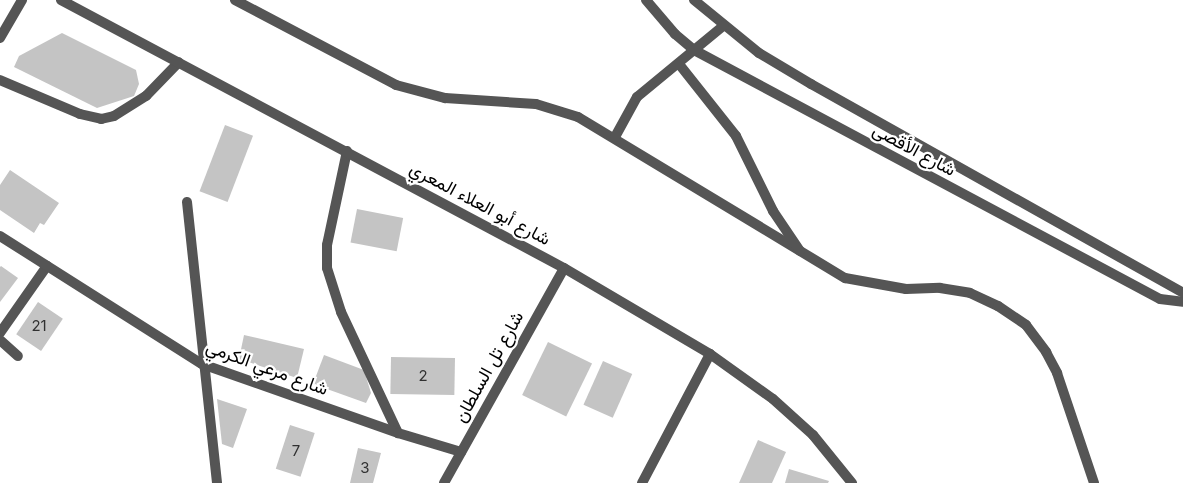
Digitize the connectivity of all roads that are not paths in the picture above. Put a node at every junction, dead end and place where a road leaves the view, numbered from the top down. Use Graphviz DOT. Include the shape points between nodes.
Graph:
graph roads {
  1 [pos="22,0"];
  2 [pos="61,0"];
  3 [pos="235,0"];
  4 [pos="646,0"];
  5 [pos="694,0"];
  6 [pos="723,26"];
  7 [pos="0,38"];
  8 [pos="694,50"];
  9 [pos="179,62"];
  10 [pos="679,64"];
  11 [pos="0,80"];
  12 [pos="614,137"];
  13 [pos="348,151"];
  14 [pos="187,202"];
  15 [pos="0,236"];
  16 [pos="802,254"];
  17 [pos="47,266"];
  18 [pos="564,268"];
  19 [pos="1183,293"];
  20 [pos="1183,302"];
  21 [pos="0,333"];
  22 [pos="0,340"];
  23 [pos="710,354"];
  24 [pos="18,356"];
  25 [pos="202,364"];
  26 [pos="398,434"];
  27 [pos="461,452"];
  28 [pos="217,483"];
  29 [pos="444,483"];
  30 [pos="642,483"];
  31 [pos="852,483"];
  32 [pos="1094,483"];
  1 -- 7 [label="street"];
  2 -- 9 [label="street, شارع أبو العلاء المعري"];
  3 -- 12 [label="street" via="396,85 452,99 536,104 578,117"];
  4 -- 8 [label="street, شارع الأقصى" via="675,34"];
  5 -- 6 [label="street, شارع الأقصى"];
  6 -- 8 [label="street"];
  6 -- 19 [label="street, شارع الأقصى" via="811,84"];
  8 -- 10 [label="street"];
  8 -- 20 [label="street, شارع الأقصى" via="1160,299"];
  9 -- 11 [label="street" via="146,96 114,116 102,119 80,114"];
  9 -- 13 [label="street, شارع أبو العلاء المعري"];
  10 -- 12 [label="street" via="637,96"];
  10 -- 16 [label="street" via="736,136 772,211"];
  12 -- 16 [label="street"];
  13 -- 18 [label="street, شارع أبو العلاء المعري"];
  13 -- 26 [label="street" via="327,245 327,268 341,312"];
  14 -- 25 [label="street"];
  15 -- 17 [label="street, شارع مرعي الكرمي"];
  16 -- 32 [label="street" via="844,278 872,285 970,293 1026,325 1057,373"];
  17 -- 21 [label="street"];
  17 -- 25 [label="street, شارع مرعي الكرمي"];
  18 -- 23 [label="street, شارع أبو العلاء المعري"];
  18 -- 27 [label="street, شارع تل السلطان"];
  22 -- 24 [label="street"];
  23 -- 30 [label="street"];
  23 -- 31 [label="street, شارع أبو العلاء المعري" via="773,399 813,435"];
  25 -- 26 [label="street, شارع مرعي الكرمي"];
  25 -- 28 [label="street"];
  26 -- 27 [label="street, شارع مرعي الكرمي"];
  27 -- 29 [label="street, شارع تل السلطان"];
}
